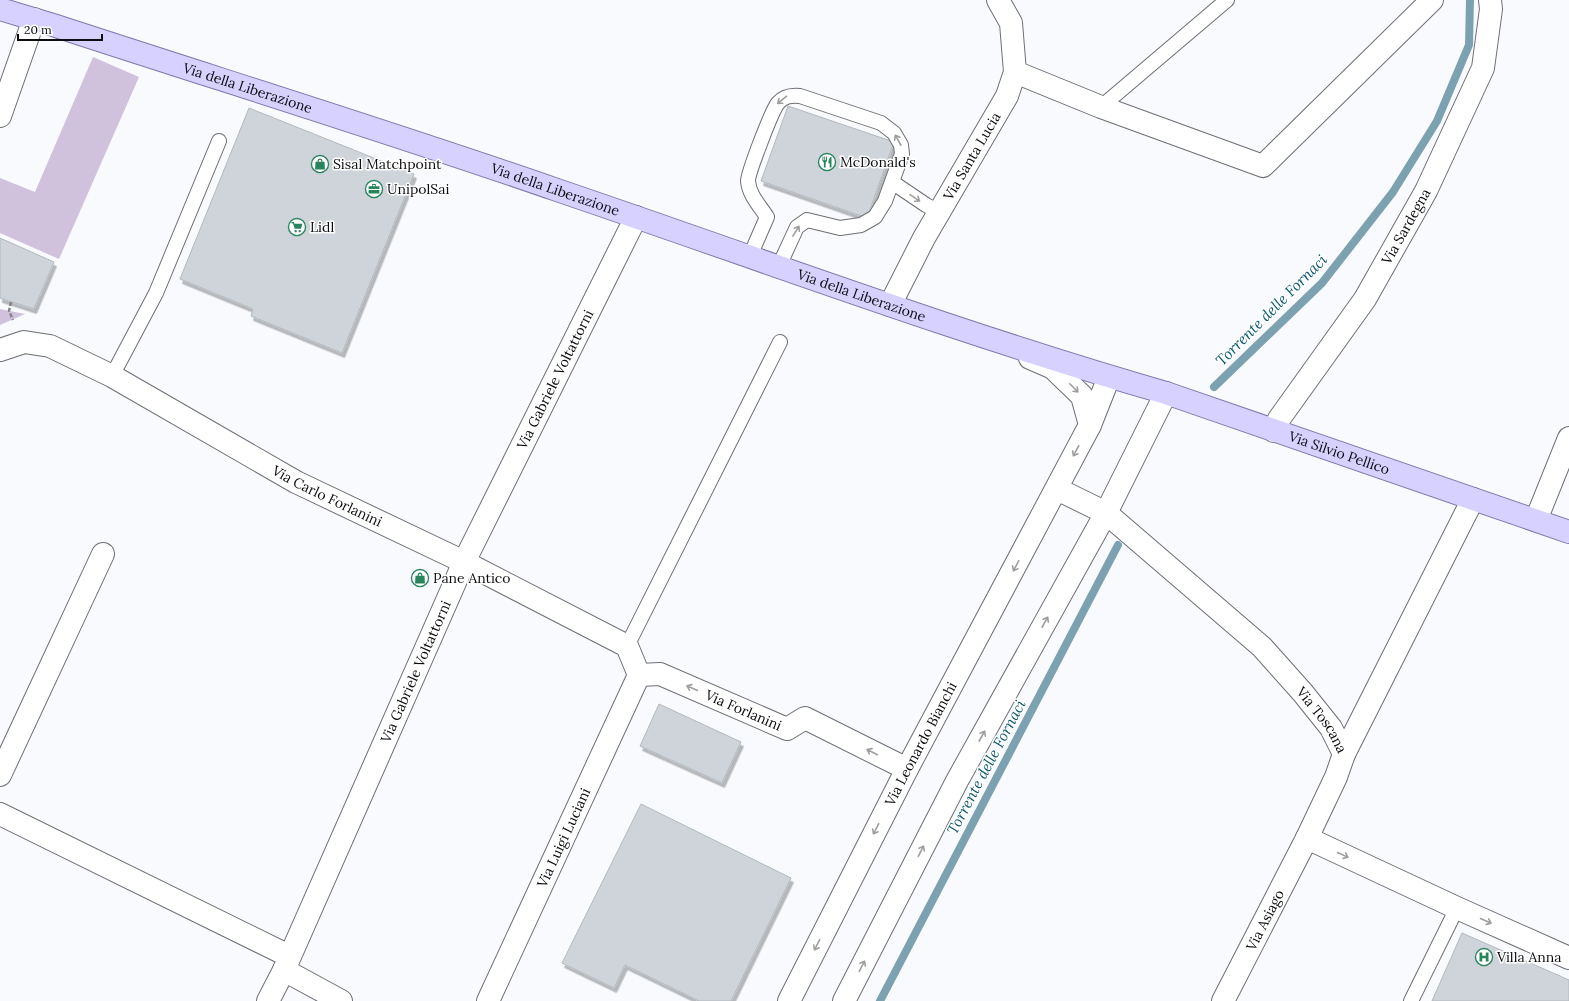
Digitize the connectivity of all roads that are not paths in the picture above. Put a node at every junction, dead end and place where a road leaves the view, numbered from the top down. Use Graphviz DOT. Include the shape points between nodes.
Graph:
graph roads {
  1 [pos="998,0"];
  2 [pos="1227,0"];
  3 [pos="1432,0"];
  4 [pos="1490,0"];
  5 [pos="0,9"];
  6 [pos="34,19"];
  7 [pos="1015,72"];
  8 [pos="1101,107"];
  9 [pos="0,116"];
  10 [pos="219,141"];
  11 [pos="892,182"];
  12 [pos="939,212"];
  13 [pos="636,217"];
  14 [pos="750,256"];
  15 [pos="779,266"];
  16 [pos="890,305"];
  17 [pos="980,335"];
  18 [pos="780,342"];
  19 [pos="0,350"];
  20 [pos="112,376"];
  21 [pos="1109,377"];
  22 [pos="1166,393"];
  23 [pos="1090,425"];
  24 [pos="1274,431"];
  25 [pos="1569,438"];
  26 [pos="1057,489"];
  27 [pos="1473,499"];
  28 [pos="1106,513"];
  29 [pos="1536,520"];
  30 [pos="1569,532"];
  31 [pos="103,554"];
  32 [pos="464,562"];
  33 [pos="627,646"];
  34 [pos="639,675"];
  35 [pos="1344,754"];
  36 [pos="906,769"];
  37 [pos="0,774"];
  38 [pos="0,814"];
  39 [pos="1307,838"];
  40 [pos="1457,908"];
  41 [pos="1569,958"];
  42 [pos="286,963"];
  43 [pos="268,1001"];
  44 [pos="341,1001"];
  45 [pos="488,1001"];
  46 [pos="789,1001"];
  47 [pos="844,1001"];
  48 [pos="1223,1001"];
  49 [pos="1412,1001"];
  1 -- 7 [label="street, Via Santa Lucia" via="1011,24"];
  2 -- 8 [label="lane"];
  3 -- 8 [label="street" via="1264,166"];
  4 -- 24 [label="street, Via Sardegna" via="1483,68 1426,191 1365,299"];
  5 -- 6 [label="main road, Via della Liberazione"];
  6 -- 9 [label="street"];
  6 -- 13 [label="main road, Via della Liberazione"];
  7 -- 8 [label="street"];
  7 -- 12 [label="street, Via Santa Lucia" via="1007,96"];
  10 -- 20 [label="lane" via="156,293"];
  11 -- 12 [label="lane, one-way"];
  11 -- 14 [label="lane, one-way" via="902,154 901,144 894,133 881,123 800,96 788,95 778,102 770,115 748,180 750,192 767,217"];
  15 -- 11 [label="lane, one-way" via="797,227 807,220 840,228 861,225 875,217 885,201"];
  12 -- 16 [label="street, Via Santa Lucia"];
  13 -- 14 [label="main road, Via della Liberazione"];
  13 -- 32 [label="street, Via Gabriele Voltattorni"];
  14 -- 15 [label="main road, Via della Liberazione"];
  15 -- 16 [label="main road, Via della Liberazione"];
  16 -- 17 [label="main road, Via della Liberazione"];
  17 -- 21 [label="main road, Via della Liberazione"];
  17 -- 23 [label="street, one-way" via="1053,368 1082,396"];
  18 -- 33 [label="lane"];
  19 -- 20 [label="street, Via Carlo Forlanini" via="24,342 50,346"];
  20 -- 32 [label="street, Via Carlo Forlanini" via="296,482"];
  21 -- 22 [label="main road, Via Silvio Pellico"];
  21 -- 23 [label="street, Via Leonardo Bianchi"];
  22 -- 24 [label="main road, Via Silvio Pellico"];
  22 -- 28 [label="street"];
  23 -- 26 [label="street, Via Leonardo Bianchi, one-way"];
  24 -- 27 [label="main road, Via Silvio Pellico"];
  25 -- 29 [label="street"];
  26 -- 28 [label="street"];
  26 -- 36 [label="street, Via Leonardo Bianchi, one-way"];
  27 -- 29 [label="main road, Via Silvio Pellico"];
  27 -- 35 [label="street"];
  28 -- 35 [label="street, Via Toscana" via="1262,647 1303,692 1331,728"];
  47 -- 28 [label="street, one-way" via="957,781"];
  29 -- 30 [label="main road, Via Silvio Pellico"];
  31 -- 37 [label="street"];
  32 -- 33 [label="street, Via Carlo Forlanini"];
  32 -- 42 [label="street, Via Gabriele Voltattorni"];
  33 -- 34 [label="street"];
  36 -- 34 [label="street, Via Forlanini, one-way" via="805,718 787,729 660,674"];
  34 -- 45 [label="street, Via Luigi Luciani"];
  35 -- 39 [label="street, Via Toscana"];
  36 -- 46 [label="street, Via Leonardo Bianchi, one-way"];
  38 -- 42 [label="street"];
  39 -- 40 [label="street, one-way"];
  39 -- 48 [label="street, Via Asiago"];
  40 -- 41 [label="street, one-way"];
  40 -- 49 [label="lane"];
  42 -- 43 [label="street, Via Gabriele Voltattorni"];
  42 -- 44 [label="street"];
}
